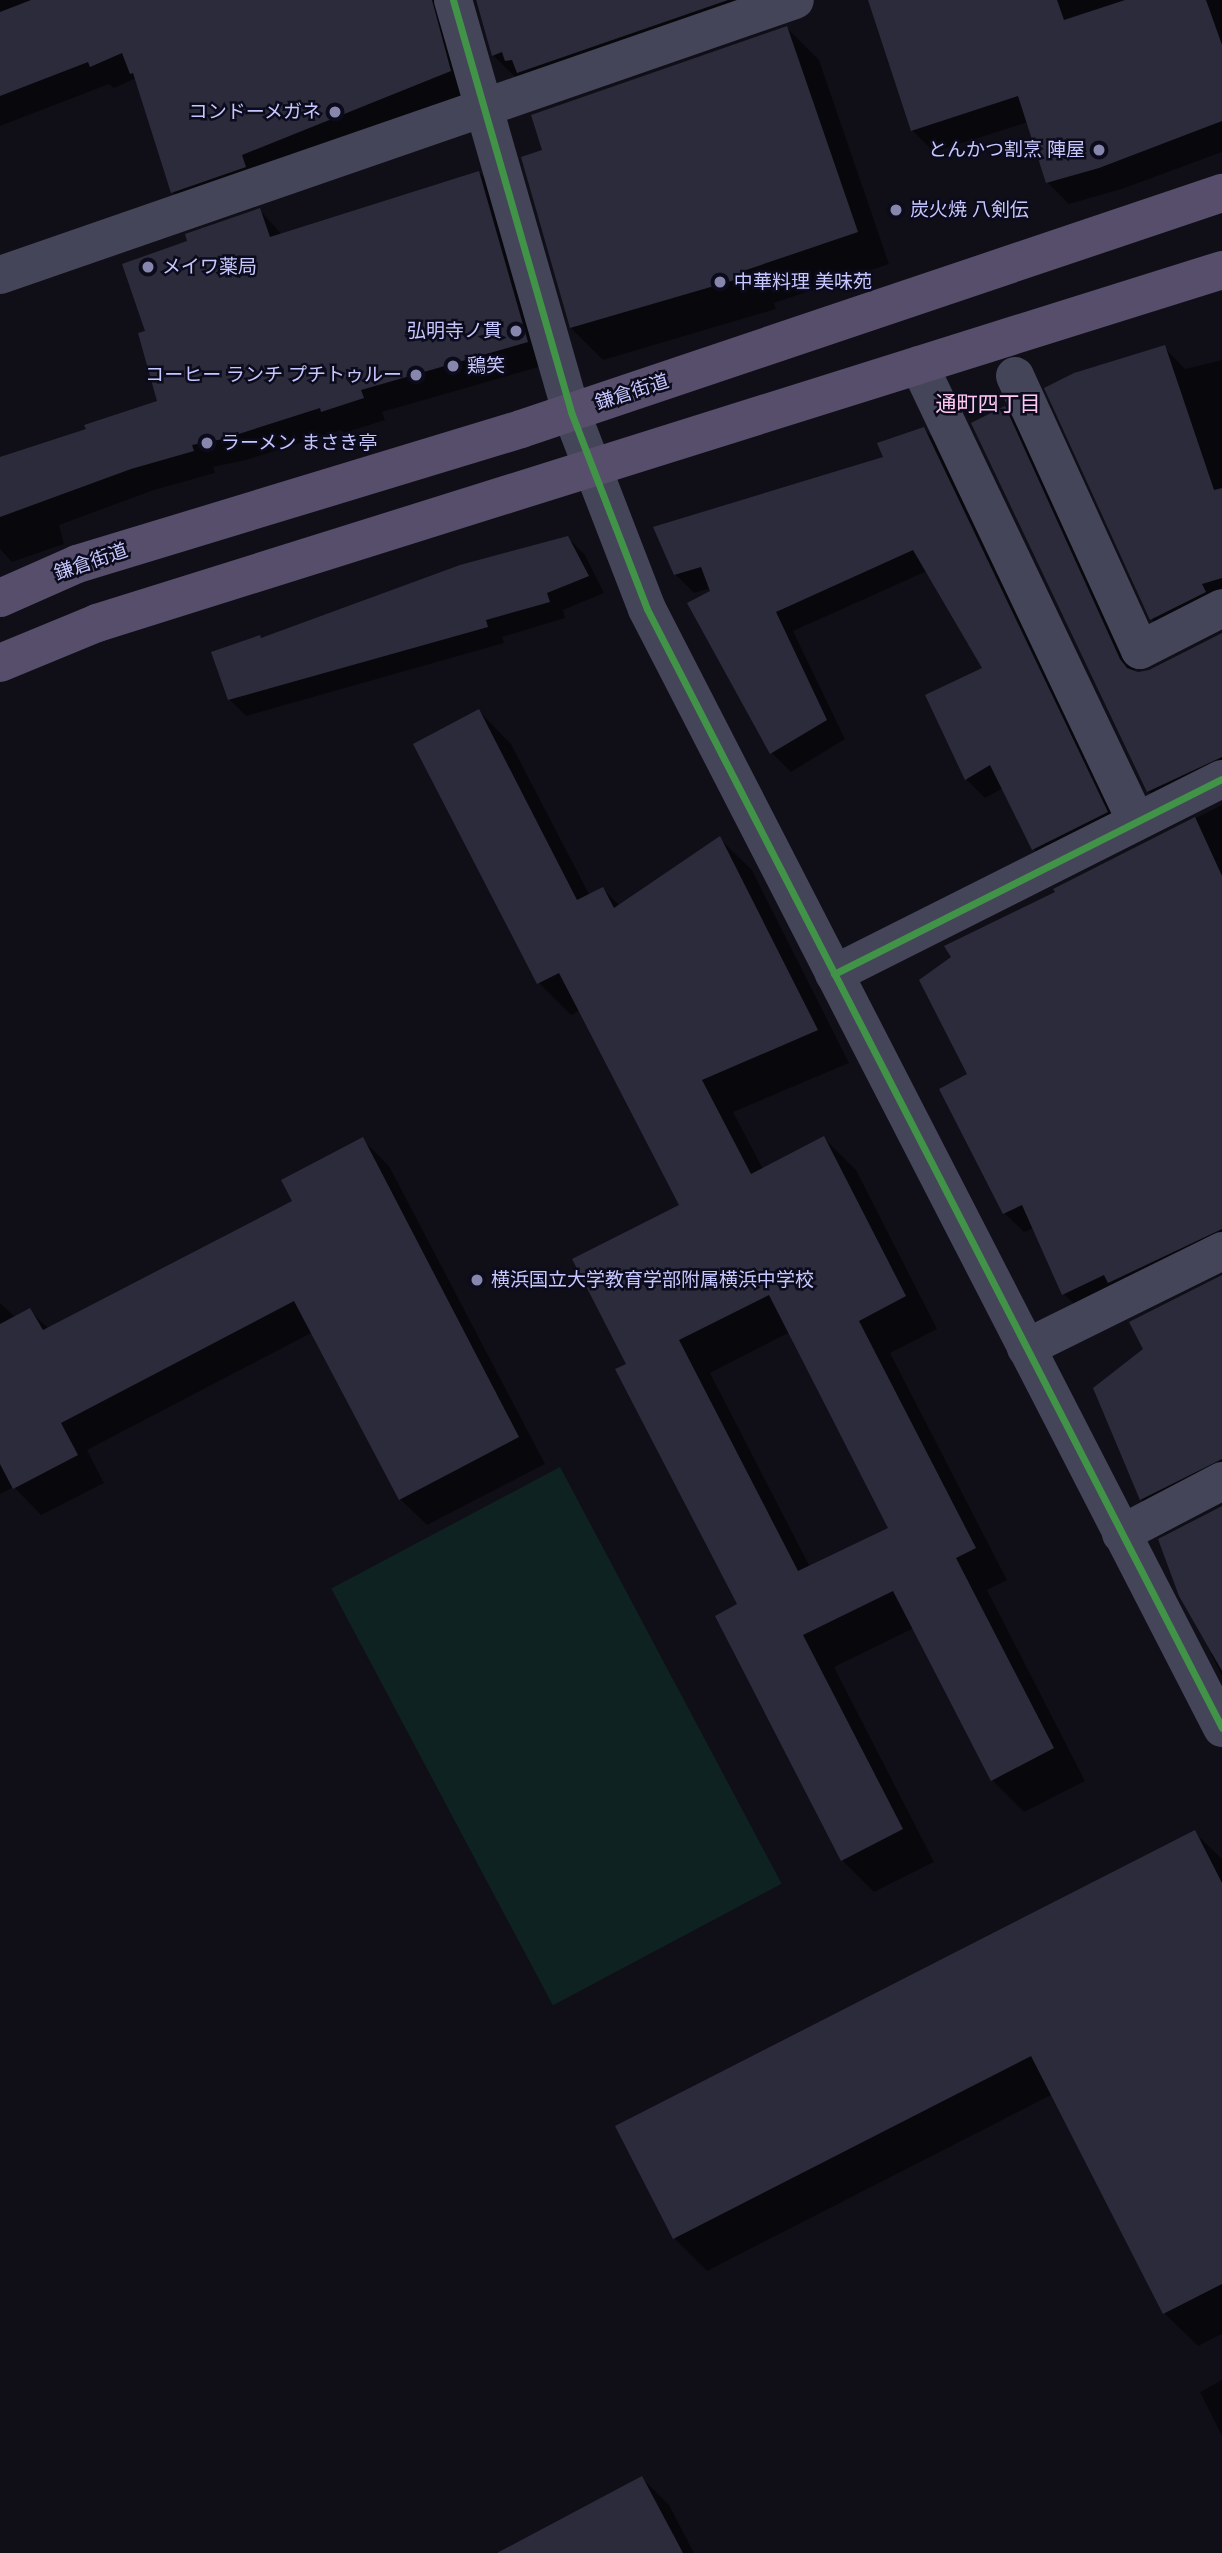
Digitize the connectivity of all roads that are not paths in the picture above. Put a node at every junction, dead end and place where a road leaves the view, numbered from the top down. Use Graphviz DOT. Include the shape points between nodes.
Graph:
graph roads {
  1 [pos="453,0"];
  2 [pos="796,0"];
  3 [pos="485,105"];
  4 [pos="1222,193"];
  5 [pos="1222,270"];
  6 [pos="0,275"];
  7 [pos="919,365"];
  8 [pos="1015,376"];
  9 [pos="571,412"];
  10 [pos="592,467"];
  11 [pos="0,597"];
  12 [pos="1222,608"];
  13 [pos="0,663"];
  14 [pos="1222,779"];
  15 [pos="1136,821"];
  16 [pos="834,974"];
  17 [pos="1222,1251"];
  18 [pos="1026,1348"];
  19 [pos="1222,1481"];
  20 [pos="1121,1534"];
  21 [pos="1222,1728"];
  1 -- 3 [label="street"];
  2 -- 3 [label="street"];
  3 -- 6 [label="street"];
  3 -- 9 [label="street"];
  4 -- 9 [label="main road, 鎌倉街道"];
  5 -- 7 [label="main road"];
  7 -- 10 [label="main road"];
  7 -- 15 [label="street"];
  8 -- 12 [label="street" via="1140,650"];
  9 -- 10 [label="street"];
  9 -- 11 [label="main road, 鎌倉街道" via="77,564"];
  10 -- 13 [label="main road" via="97,623"];
  10 -- 16 [label="street" via="647,610"];
  14 -- 15 [label="street"];
  15 -- 16 [label="street"];
  16 -- 18 [label="street"];
  17 -- 18 [label="street"];
  18 -- 20 [label="street"];
  19 -- 20 [label="street"];
  20 -- 21 [label="street"];
}
